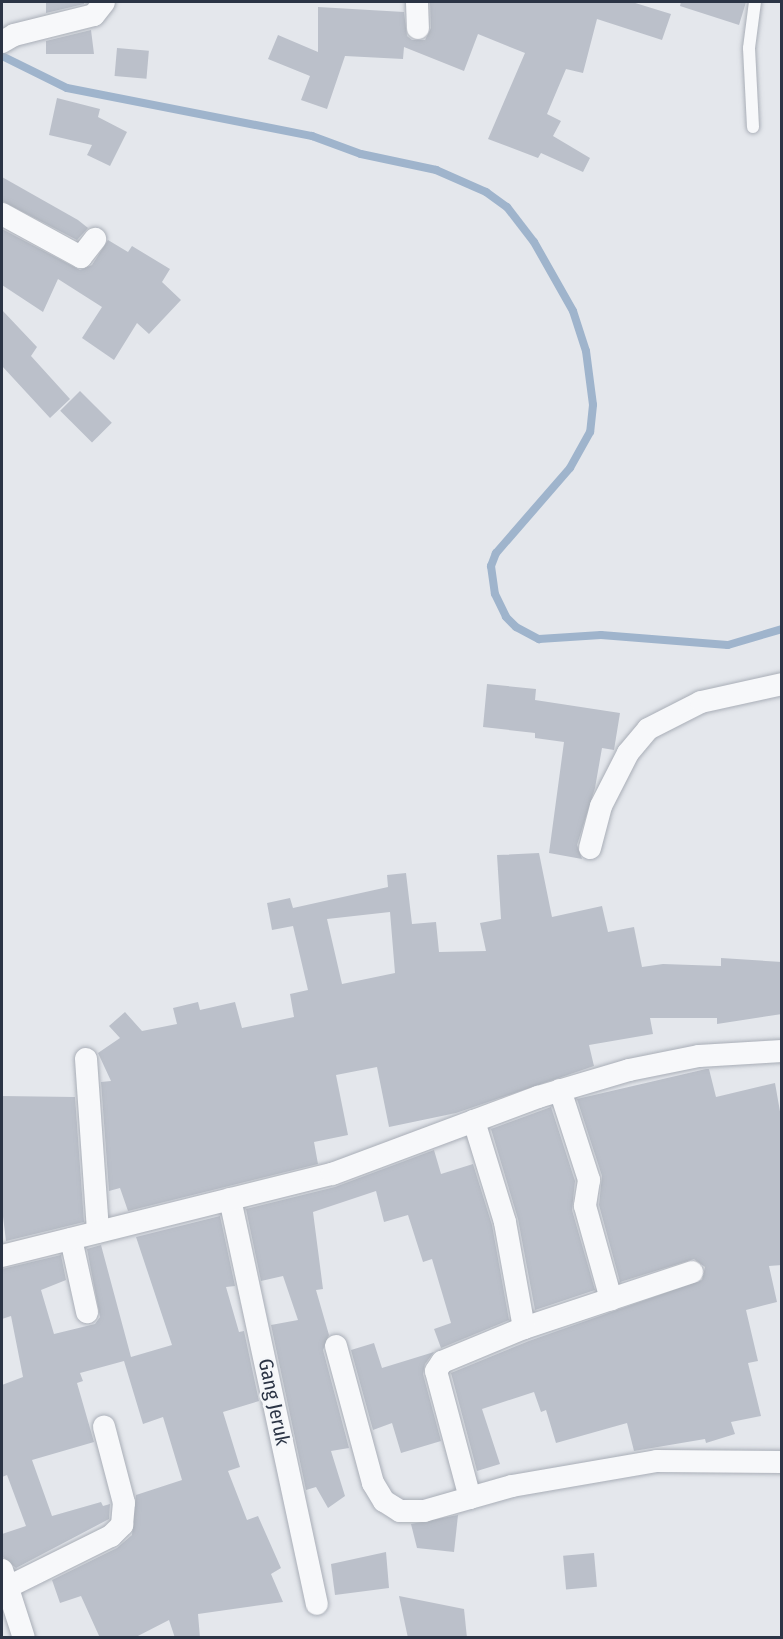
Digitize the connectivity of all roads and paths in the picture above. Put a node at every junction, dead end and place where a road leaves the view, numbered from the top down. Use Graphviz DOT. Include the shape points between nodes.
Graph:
graph roads {
  1 [pos="104,2"];
  2 [pos="417,2"];
  3 [pos="755,2"];
  4 [pos="418,28"];
  5 [pos="2,42"];
  6 [pos="753,127"];
  7 [pos="2,214"];
  8 [pos="95,239"];
  9 [pos="782,684"];
  10 [pos="590,848"];
  11 [pos="782,1052"];
  12 [pos="86,1059"];
  13 [pos="560,1090"];
  14 [pos="474,1121"];
  15 [pos="230,1199"];
  16 [pos="98,1232"];
  17 [pos="71,1239"];
  18 [pos="2,1256"];
  19 [pos="692,1272"];
  20 [pos="611,1299"];
  21 [pos="87,1312"];
  22 [pos="524,1328"];
  23 [pos="336,1346"];
  24 [pos="104,1426"];
  25 [pos="782,1462"];
  26 [pos="470,1498"];
  27 [pos="4,1582"];
  28 [pos="317,1604"];
  29 [pos="24,1638"];
  1 -- 5 [label="street" via="94,15 14,34"];
  2 -- 4 [label="street"];
  3 -- 6 [label="lane" via="749,48"];
  7 -- 8 [label="street" via="81,257"];
  9 -- 10 [label="street" via="701,702 648,729 628,753 601,806"];
  11 -- 13 [label="street" via="699,1056 629,1070"];
  12 -- 16 [label="street"];
  13 -- 14 [label="street"];
  13 -- 20 [label="street" via="589,1180 585,1206"];
  14 -- 15 [label="street" via="332,1174"];
  14 -- 22 [label="street" via="505,1222"];
  15 -- 16 [label="street"];
  15 -- 28 [label="street, Gang Jeruk"];
  16 -- 17 [label="street"];
  17 -- 18 [label="street"];
  17 -- 21 [label="street"];
  19 -- 20 [label="street"];
  20 -- 22 [label="street"];
  22 -- 26 [label="street" via="442,1362 436,1371"];
  23 -- 26 [label="street" via="373,1483 384,1501 400,1510 424,1511"];
  24 -- 27 [label="street" via="124,1503 122,1525 111,1536"];
  25 -- 26 [label="street" via="657,1461 512,1486"];
  27 -- 29 [label="street"];
}
